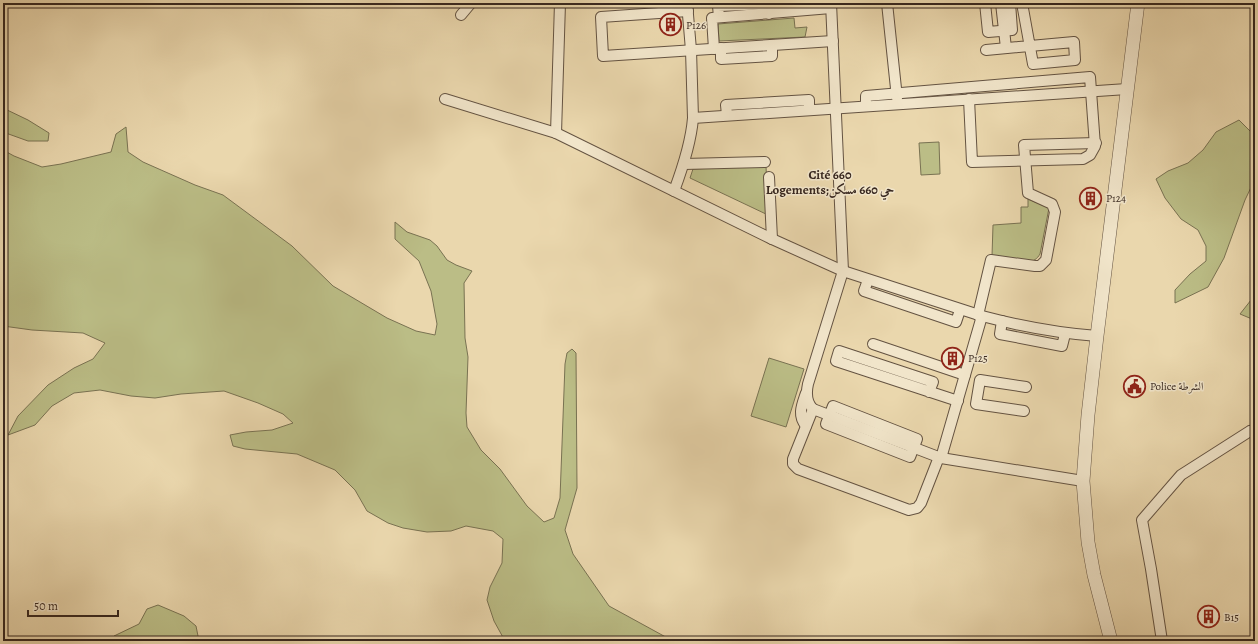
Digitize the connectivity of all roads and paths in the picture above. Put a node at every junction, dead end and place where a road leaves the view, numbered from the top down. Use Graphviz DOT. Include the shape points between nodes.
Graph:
graph roads {
  1 [pos="471,3"];
  2 [pos="560,3"];
  3 [pos="887,3"];
  4 [pos="985,3"];
  5 [pos="1001,3"];
  6 [pos="1010,3"];
  7 [pos="1022,3"];
  8 [pos="1138,3"];
  9 [pos="831,6"];
  10 [pos="688,7"];
  11 [pos="461,16"];
  12 [pos="1003,31"];
  13 [pos="833,40"];
  14 [pos="717,48"];
  15 [pos="1006,48"];
  16 [pos="691,50"];
  17 [pos="986,50"];
  18 [pos="1127,89"];
  19 [pos="1092,91"];
  20 [pos="897,93"];
  21 [pos="445,99"];
  22 [pos="969,99"];
  23 [pos="898,104"];
  24 [pos="866,106"];
  25 [pos="835,109"];
  26 [pos="693,118"];
  27 [pos="556,133"];
  28 [pos="1096,143"];
  29 [pos="1025,160"];
  30 [pos="765,162"];
  31 [pos="684,164"];
  32 [pos="769,178"];
  33 [pos="674,191"];
  34 [pos="772,239"];
  35 [pos="843,271"];
  36 [pos="980,316"];
  37 [pos="1097,336"];
  38 [pos="873,344"];
  39 [pos="965,375"];
  40 [pos="1026,387"];
  41 [pos="961,389"];
  42 [pos="807,391"];
  43 [pos="930,392"];
  44 [pos="978,392"];
  45 [pos="958,401"];
  46 [pos="813,409"];
  47 [pos="1024,411"];
  48 [pos="806,426"];
  49 [pos="1255,430"];
  50 [pos="940,457"];
  51 [pos="1083,481"];
  52 [pos="1111,641"];
  53 [pos="1162,641"];
  1 -- 11 [label="street"];
  2 -- 27 [label="street"];
  3 -- 20 [label="street"];
  4 -- 12 [label="street" via="988,32"];
  5 -- 12 [label="street"];
  6 -- 12 [label="street" via="1012,30"];
  7 -- 15 [label="street" via="1030,46"];
  8 -- 18 [label="street"];
  9 -- 13 [label="street"];
  9 -- 14 [label="street" via="770,14 769,4 718,6 719,17 712,18"];
  10 -- 16 [label="street"];
  10 -- 16 [label="street" via="601,18 603,48 604,56"];
  12 -- 15 [label="street"];
  13 -- 14 [label="street" via="772,44 772,56 721,59"];
  13 -- 25 [label="street"];
  14 -- 16 [label="street"];
  15 -- 17 [label="street"];
  16 -- 26 [label="street"];
  18 -- 19 [label="street"];
  18 -- 37 [label="street"];
  19 -- 20 [label="street" via="1090,76"];
  19 -- 22 [label="street"];
  19 -- 28 [label="street"];
  20 -- 23 [label="street"];
  20 -- 24 [label="street" via="866,96"];
  21 -- 27 [label="street"];
  22 -- 23 [label="street"];
  22 -- 29 [label="street" via="972,162"];
  23 -- 24 [label="street"];
  24 -- 25 [label="street"];
  25 -- 26 [label="street"];
  25 -- 35 [label="street"];
  26 -- 31 [label="street"];
  27 -- 33 [label="street"];
  28 -- 29 [label="street" via="1090,155 1083,159"];
  28 -- 29 [label="street" via="1024,145"];
  29 -- 36 [label="street" via="1028,194 1052,204 1055,212 1046,260 1040,266 991,260"];
  30 -- 31 [label="street"];
  31 -- 33 [label="street"];
  32 -- 34 [label="street"];
  33 -- 34 [label="street"];
  34 -- 35 [label="street"];
  35 -- 36 [label="street"];
  35 -- 42 [label="street"];
  36 -- 37 [label="street" via="1065,334"];
  36 -- 39 [label="street"];
  37 -- 51 [label="street"];
  38 -- 39 [label="street"];
  39 -- 41 [label="street"];
  40 -- 44 [label="street" via="980,380"];
  41 -- 44 [label="street"];
  41 -- 45 [label="street"];
  42 -- 46 [label="street"];
  42 -- 48 [label="street" via="800,413"];
  43 -- 43 [label="street" via="836,361 839,351 933,382"];
  43 -- 45 [label="street"];
  44 -- 47 [label="street" via="976,404"];
  45 -- 50 [label="street"];
  46 -- 48 [label="street"];
  46 -- 50 [label="street"];
  48 -- 50 [label="street" via="793,459 795,467 907,510 917,508 921,503"];
  49 -- 53 [label="street" via="1181,475 1142,520"];
  50 -- 51 [label="street"];
  51 -- 52 [label="street" via="1088,542"];
}
